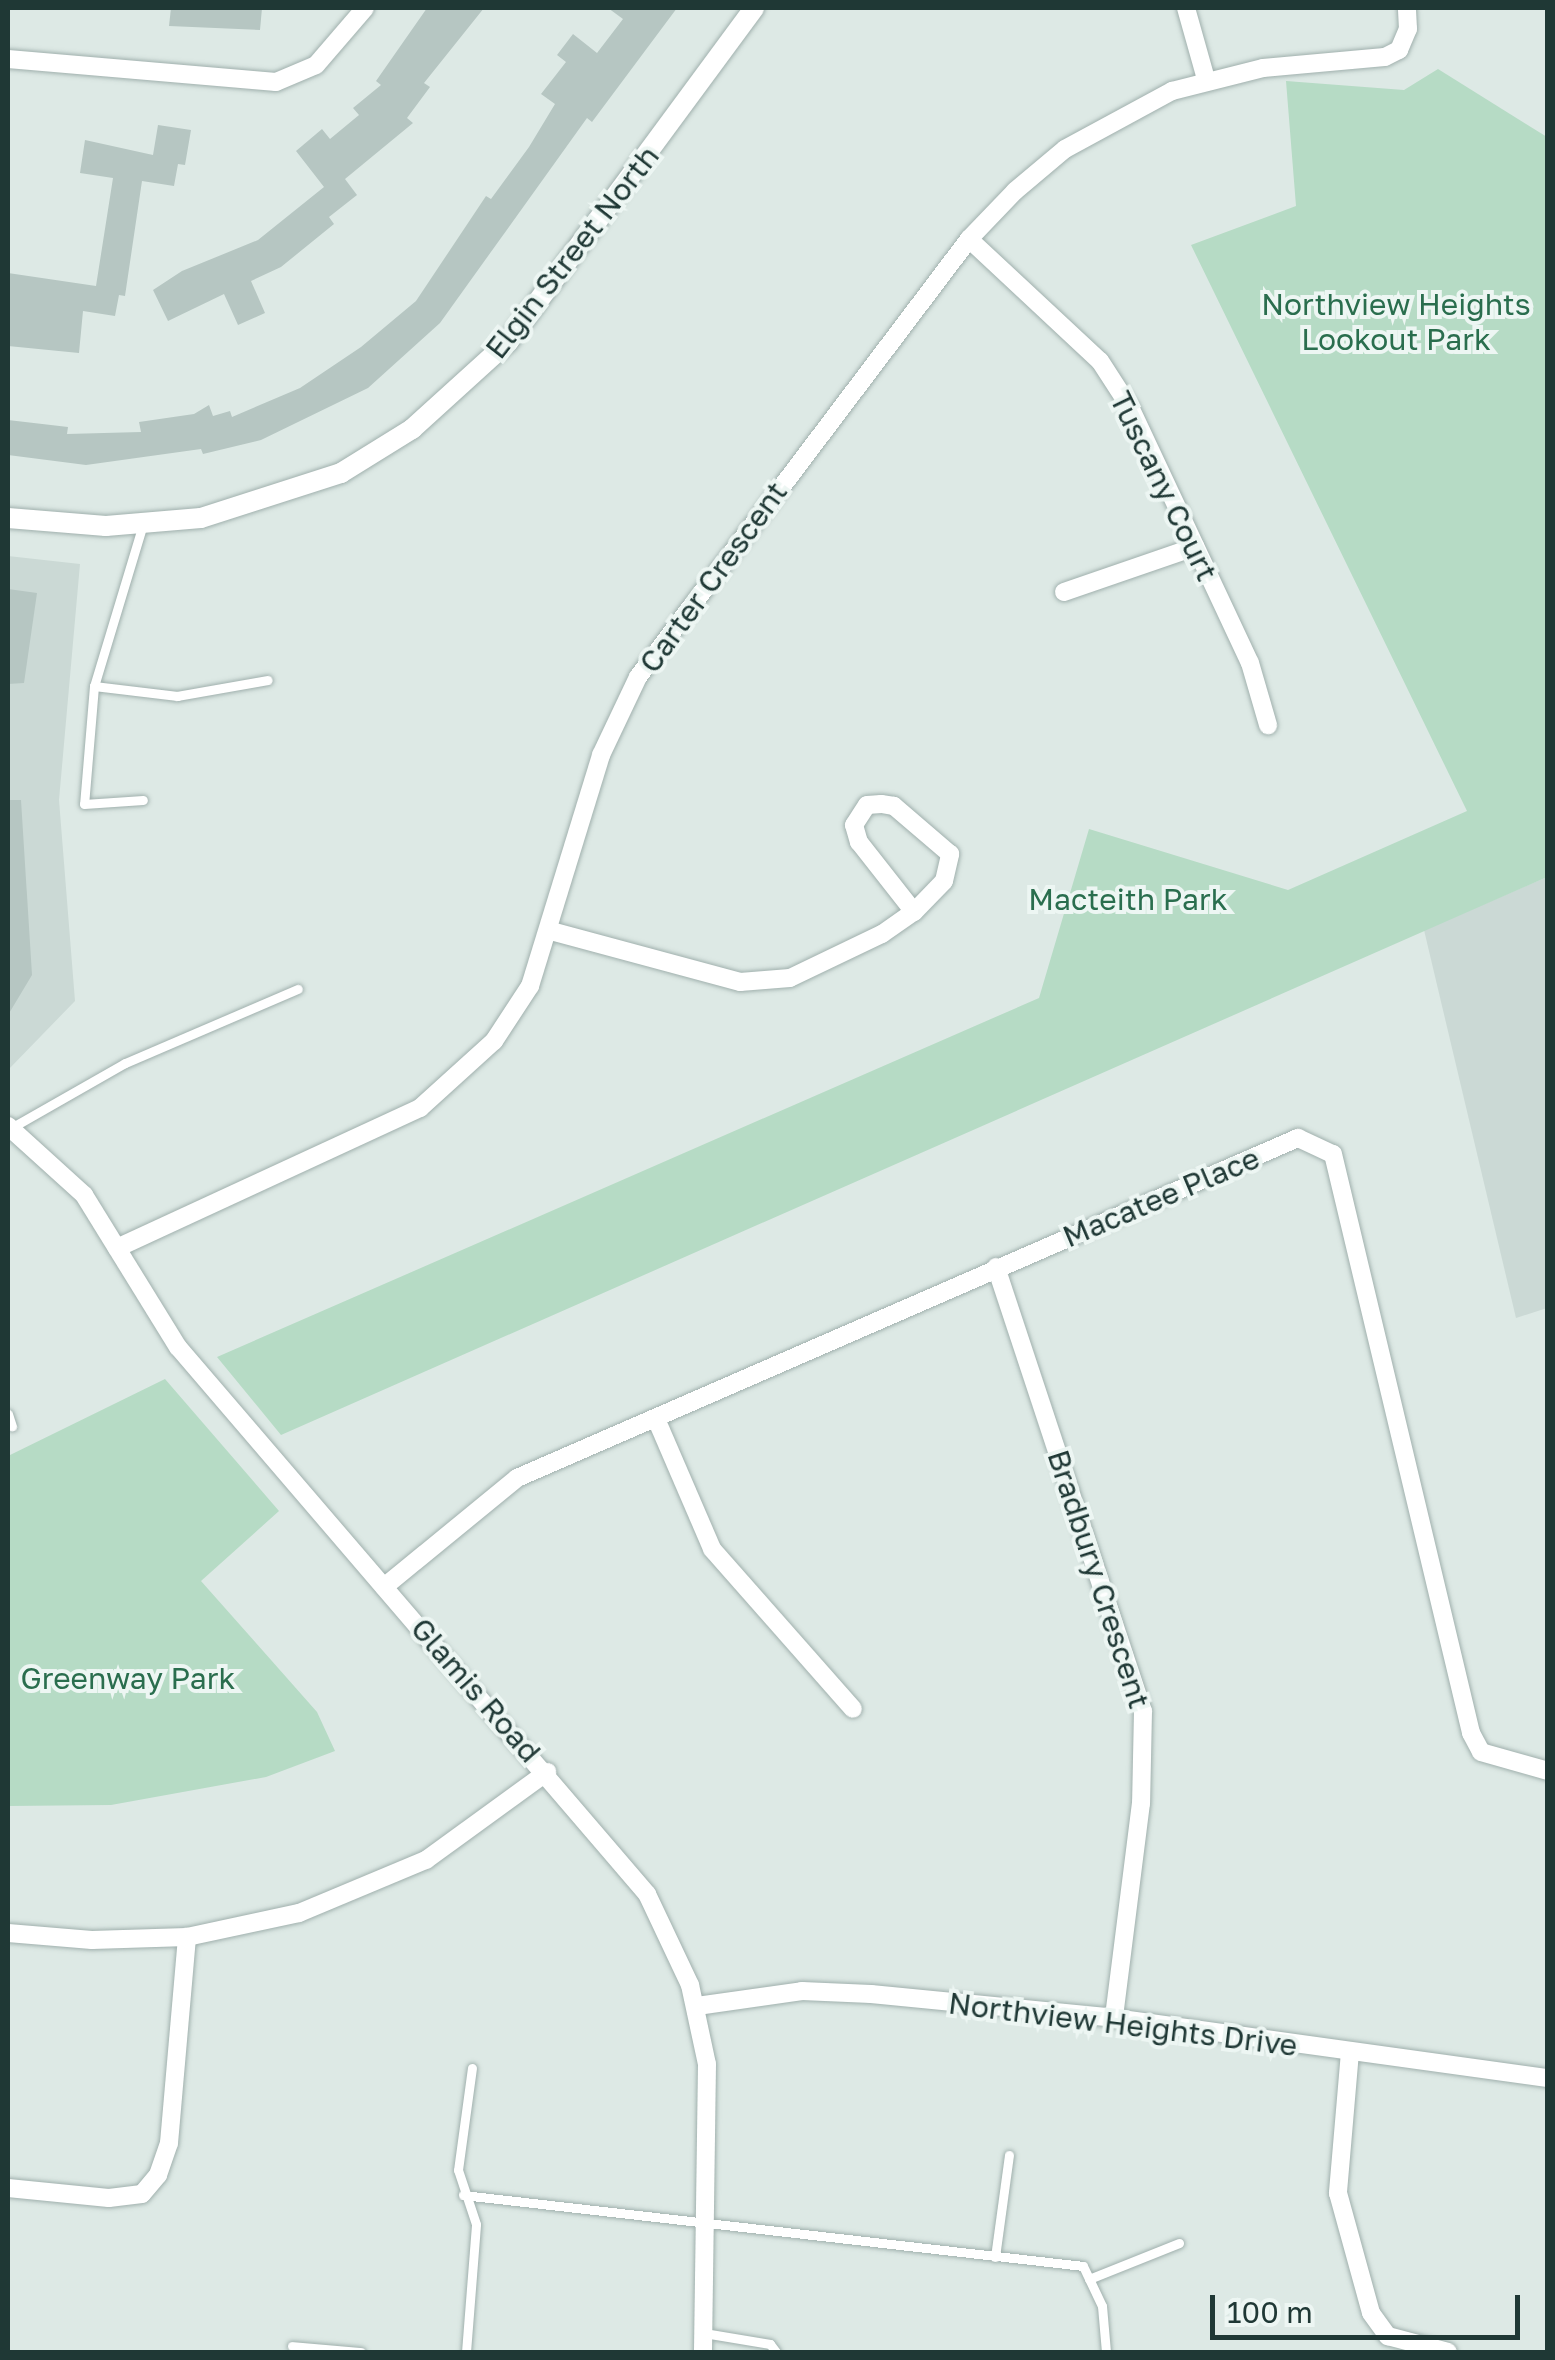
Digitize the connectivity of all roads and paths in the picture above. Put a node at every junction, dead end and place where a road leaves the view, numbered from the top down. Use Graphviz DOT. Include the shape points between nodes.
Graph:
graph roads {
  1 [pos="365,8"];
  2 [pos="754,8"];
  3 [pos="1186,8"];
  4 [pos="1407,8"];
  5 [pos="8,60"];
  6 [pos="1206,79"];
  7 [pos="969,239"];
  8 [pos="8,518"];
  9 [pos="143,524"];
  10 [pos="1195,546"];
  11 [pos="1064,592"];
  12 [pos="268,680"];
  13 [pos="94,686"];
  14 [pos="1268,724"];
  15 [pos="143,800"];
  16 [pos="914,912"];
  17 [pos="552,931"];
  18 [pos="298,989"];
  19 [pos="9,1127"];
  20 [pos="117,1248"];
  21 [pos="996,1267"];
  22 [pos="8,1414"];
  23 [pos="657,1421"];
  24 [pos="12,1426"];
  25 [pos="384,1587"];
  26 [pos="853,1708"];
  27 [pos="1548,1771"];
  28 [pos="547,1772"];
  29 [pos="8,1933"];
  30 [pos="187,1937"];
  31 [pos="697,2006"];
  32 [pos="1114,2018"];
  33 [pos="1350,2052"];
  34 [pos="472,2068"];
  35 [pos="1548,2078"];
  36 [pos="1009,2155"];
  37 [pos="8,2188"];
  38 [pos="463,2195"];
  39 [pos="707,2218"];
  40 [pos="1179,2243"];
  41 [pos="995,2256"];
  42 [pos="1089,2279"];
  43 [pos="704,2333"];
  44 [pos="292,2346"];
  45 [pos="360,2352"];
  46 [pos="466,2352"];
  47 [pos="703,2352"];
  48 [pos="776,2352"];
  49 [pos="1106,2352"];
  50 [pos="1448,2352"];
  1 -- 5 [label="street" via="316,65 276,82"];
  2 -- 9 [label="street, Elgin Street North" via="557,279 464,388 341,473 262,503"];
  3 -- 6 [label="street"];
  4 -- 6 [label="street, Carter Crescent" via="1408,28 1398,50 1385,57"];
  6 -- 7 [label="street, Carter Crescent" via="1120,116 1065,149"];
  7 -- 10 [label="street, Tuscany Court" via="1100,361 1131,409"];
  7 -- 17 [label="street, Carter Crescent" via="638,677 601,754"];
  8 -- 9 [label="street, Elgin Street North"];
  9 -- 13 [label="lane"];
  10 -- 11 [label="street"];
  10 -- 14 [label="street, Tuscany Court" via="1250,664"];
  12 -- 13 [label="lane" via="177,696"];
  13 -- 15 [label="lane" via="84,804"];
  16 -- 16 [label="street" via="859,842 854,825 867,805 894,806 950,854 944,881"];
  16 -- 17 [label="street" via="820,964 766,984"];
  17 -- 20 [label="street, Carter Crescent" via="530,986 494,1042 420,1108"];
  18 -- 19 [label="lane" via="125,1063"];
  19 -- 20 [label="street, Glamis Road" via="63,1171"];
  20 -- 25 [label="street, Glamis Road" via="142,1299 178,1347"];
  21 -- 23 [label="street, Macatee Place"];
  21 -- 27 [label="street, Macatee Place" via="1298,1138 1333,1154 1471,1732 1491,1756"];
  21 -- 32 [label="street, Bradbury Crescent" via="1143,1711 1140,1804"];
  22 -- 24 [label="lane"];
  23 -- 25 [label="street, Macatee Place" via="516,1478"];
  23 -- 26 [label="street" via="712,1549"];
  25 -- 28 [label="street, Glamis Road"];
  28 -- 30 [label="street" via="426,1860 394,1875 298,1913"];
  28 -- 31 [label="street, Glamis Road" via="647,1894"];
  29 -- 30 [label="street"];
  30 -- 37 [label="street" via="169,2143 158,2175 142,2194 109,2198"];
  31 -- 32 [label="street, Northview Heights Drive" via="802,1991"];
  31 -- 39 [label="street, Glamis Road" via="711,2121"];
  32 -- 33 [label="street, Northview Heights Drive"];
  33 -- 35 [label="street, Northview Heights Drive"];
  33 -- 50 [label="street" via="1338,2194 1371,2313 1388,2336"];
  34 -- 38 [label="lane" via="458,2170"];
  36 -- 41 [label="lane"];
  38 -- 39 [label="lane"];
  38 -- 46 [label="lane" via="476,2224"];
  39 -- 41 [label="lane"];
  39 -- 43 [label="street, Glamis Road"];
  40 -- 42 [label="lane"];
  41 -- 42 [label="lane" via="1083,2266"];
  42 -- 49 [label="lane" via="1102,2306"];
  43 -- 47 [label="street, Glamis Road"];
  43 -- 48 [label="lane" via="770,2344"];
  44 -- 45 [label="lane"];
}
